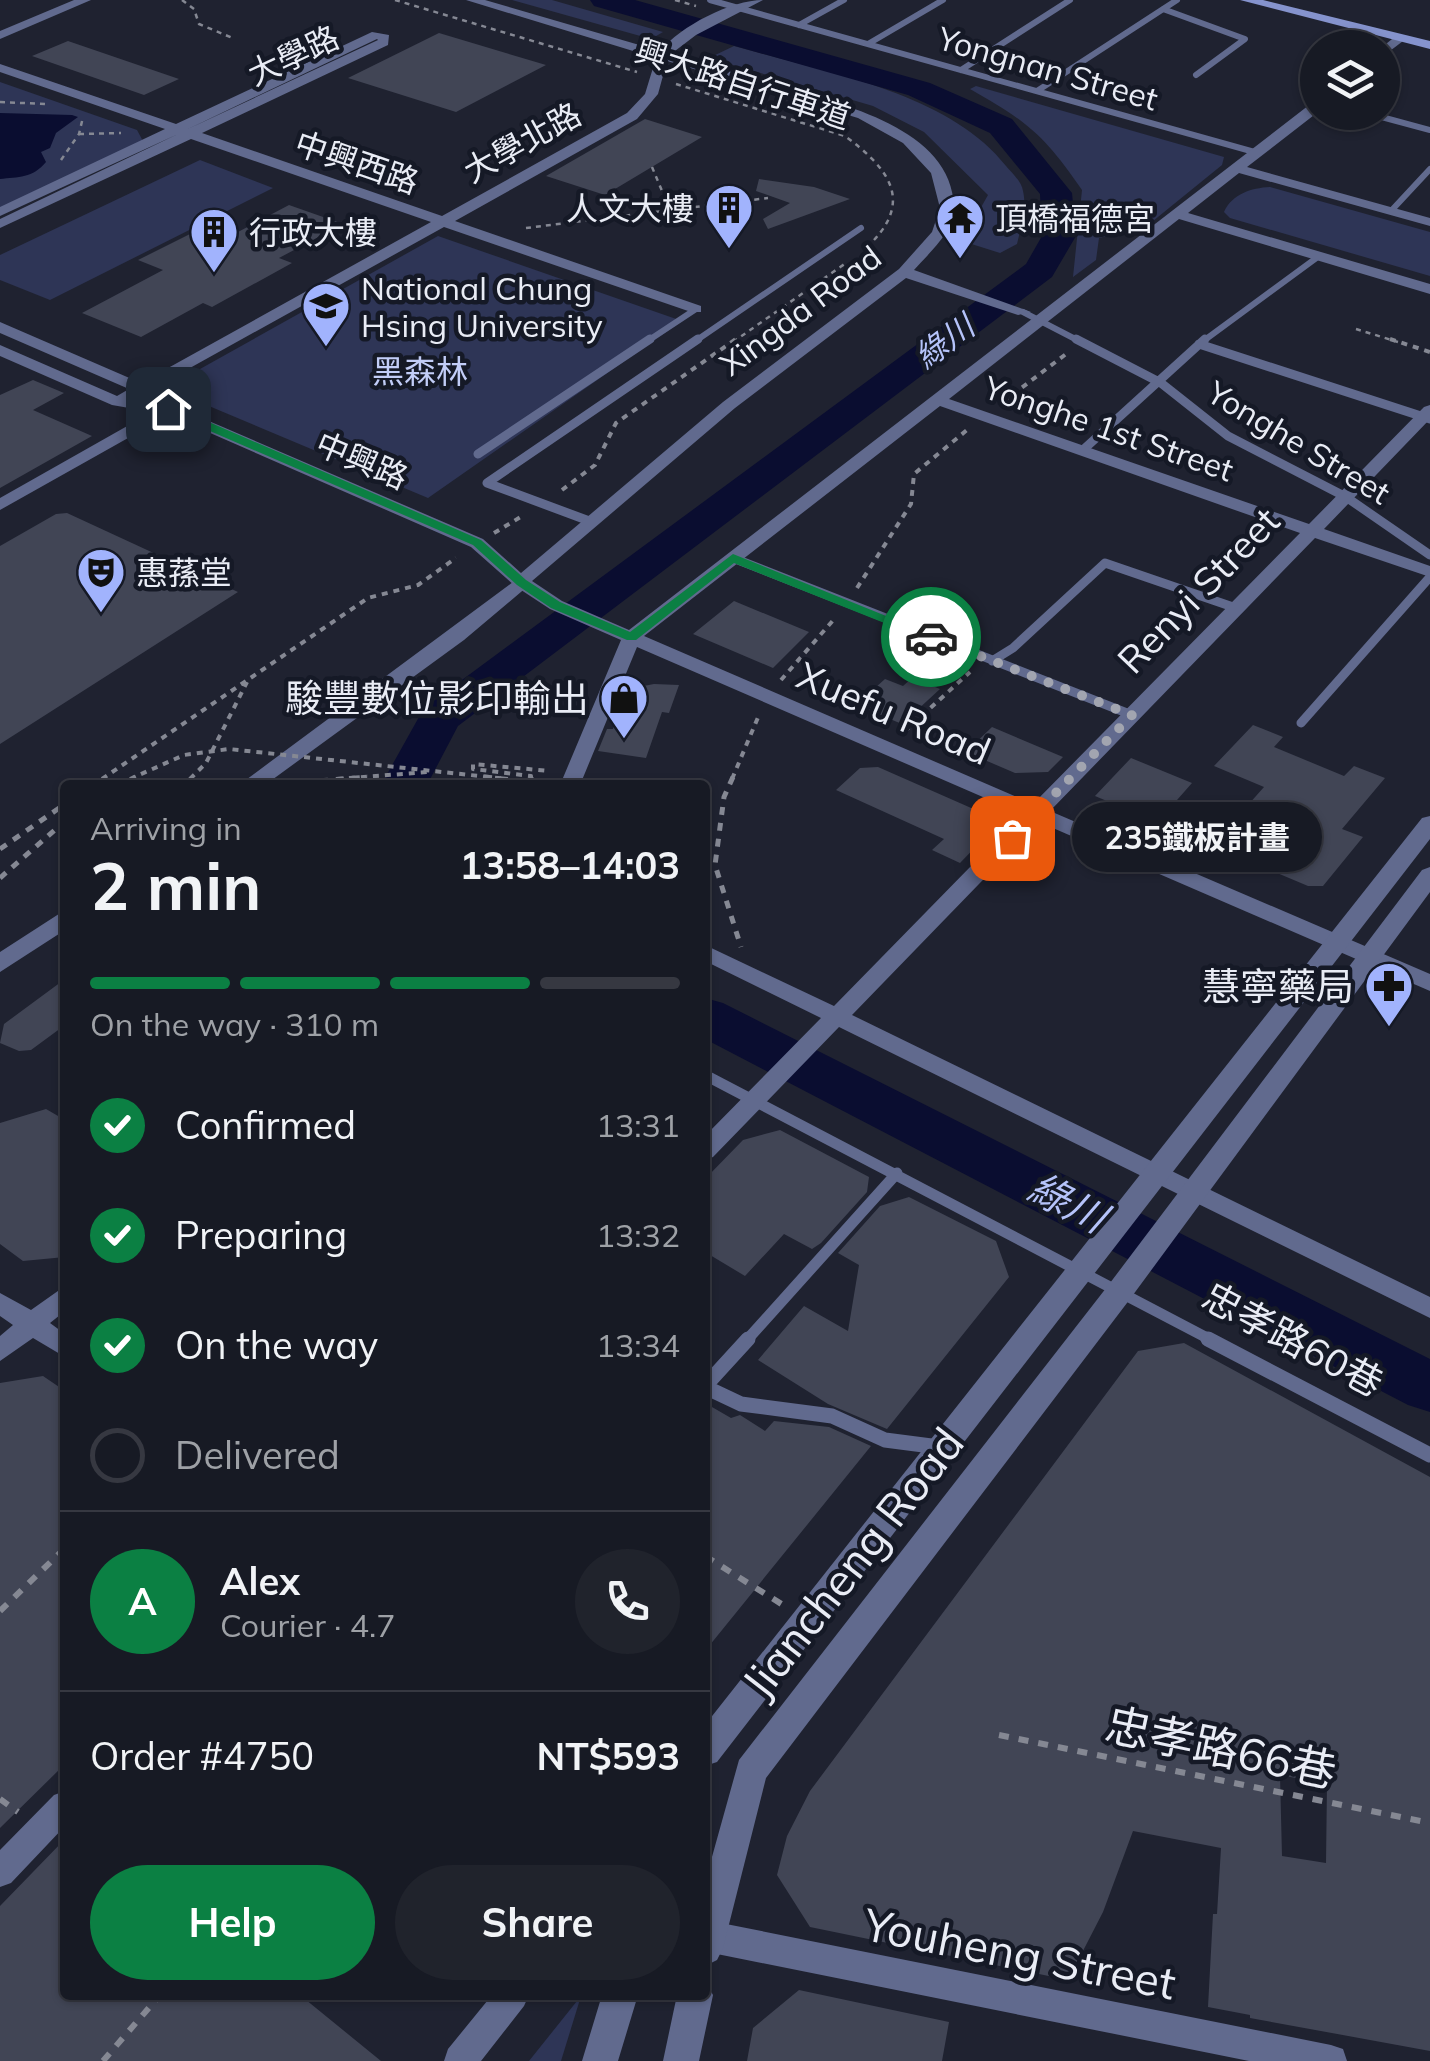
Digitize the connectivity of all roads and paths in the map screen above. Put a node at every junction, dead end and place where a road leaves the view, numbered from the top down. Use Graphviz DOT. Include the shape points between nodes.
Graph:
graph roads {
  1 [pos="62,0"];
  2 [pos="85,0"];
  3 [pos="182,0"];
  4 [pos="396,0"];
  5 [pos="472,0"];
  6 [pos="710,0"];
  7 [pos="756,0"];
  8 [pos="844,0"];
  9 [pos="943,0"];
  10 [pos="1070,0"];
  11 [pos="1177,0"];
  12 [pos="1247,0"];
  13 [pos="1281,0"];
  14 [pos="740,8"];
  15 [pos="1163,9"];
  16 [pos="0,25"];
  17 [pos="799,25"];
  18 [pos="0,35"];
  19 [pos="1430,36"];
  20 [pos="1401,38"];
  21 [pos="235,39"];
  22 [pos="868,44"];
  23 [pos="1430,45"];
  24 [pos="663,56"];
  25 [pos="0,68"];
  26 [pos="961,70"];
  27 [pos="1196,75"];
  28 [pos="0,78"];
  29 [pos="658,78"];
  30 [pos="1036,90"];
  31 [pos="0,102"];
  32 [pos="50,106"];
  33 [pos="74,113"];
  34 [pos="1300,119"];
  35 [pos="1400,122"];
  36 [pos="78,126"];
  37 [pos="1430,130"];
  38 [pos="177,134"];
  39 [pos="1258,152"];
  40 [pos="652,167"];
  41 [pos="1239,168"];
  42 [pos="1430,169"];
  43 [pos="768,198"];
  44 [pos="671,211"];
  45 [pos="1391,211"];
  46 [pos="0,212"];
  47 [pos="1180,215"];
  48 [pos="1430,222"];
  49 [pos="0,224"];
  50 [pos="434,224"];
  51 [pos="861,228"];
  52 [pos="478,234"];
  53 [pos="866,246"];
  54 [pos="1319,256"];
  55 [pos="853,258"];
  56 [pos="904,272"];
  57 [pos="1430,289"];
  58 [pos="1022,312"];
  59 [pos="690,313"];
  60 [pos="1044,320"];
  61 [pos="0,327"];
  62 [pos="1356,328"];
  63 [pos="1083,341"];
  64 [pos="1199,344"];
  65 [pos="0,350"];
  66 [pos="1430,352"];
  67 [pos="1162,383"];
  68 [pos="145,388"];
  69 [pos="938,400"];
  70 [pos="118,402"];
  71 [pos="168,409"];
  72 [pos="1428,415"];
  73 [pos="984,416"];
  74 [pos="1084,449"];
  75 [pos="478,454"];
  76 [pos="1346,497"];
  77 [pos="543,504"];
  78 [pos="0,505"];
  79 [pos="592,522"];
  80 [pos="506,526"];
  81 [pos="1312,531"];
  82 [pos="1430,555"];
  83 [pos="733,558"];
  84 [pos="444,566"];
  85 [pos="1430,575"];
  86 [pos="522,582"];
  87 [pos="847,604"];
  88 [pos="1236,608"];
  89 [pos="632,637"];
  90 [pos="992,661"];
  91 [pos="248,680"];
  92 [pos="767,696"];
  93 [pos="1132,715"];
  94 [pos="1301,723"];
  95 [pos="887,748"];
  96 [pos="428,772"];
  97 [pos="572,779"];
  98 [pos="101,780"];
  99 [pos="129,780"];
  100 [pos="190,780"];
  101 [pos="257,780"];
  102 [pos="329,780"];
  103 [pos="511,780"];
  104 [pos="532,780"];
  105 [pos="60,807"];
  106 [pos="1036,812"];
  107 [pos="1430,823"];
  108 [pos="57,828"];
  109 [pos="0,849"];
  110 [pos="1430,875"];
  111 [pos="0,878"];
  112 [pos="60,922"];
  113 [pos="1336,943"];
  114 [pos="710,954"];
  115 [pos="1366,957"];
  116 [pos="0,964"];
  117 [pos="749,974"];
  118 [pos="1430,983"];
  119 [pos="835,1017"];
  120 [pos="710,1078"];
  121 [pos="754,1102"];
  122 [pos="710,1146"];
  123 [pos="898,1173"];
  124 [pos="1155,1174"];
  125 [pos="1193,1194"];
  126 [pos="1090,1258"];
  127 [pos="1130,1279"];
  128 [pos="60,1300"];
  129 [pos="0,1303"];
  130 [pos="1430,1308"];
  131 [pos="31,1325"];
  132 [pos="60,1344"];
  133 [pos="0,1351"];
  134 [pos="710,1380"];
  135 [pos="710,1388"];
  136 [pos="943,1448"];
  137 [pos="1430,1455"];
  138 [pos="60,1553"];
  139 [pos="710,1559"];
  140 [pos="0,1611"];
  141 [pos="806,1620"];
  142 [pos="999,1735"];
  143 [pos="710,1745"];
  144 [pos="60,1811"];
  145 [pos="1430,1823"];
  146 [pos="0,1872"];
  147 [pos="710,1920"];
  148 [pos="710,1935"];
  149 [pos="156,2000"];
  150 [pos="509,2000"];
  151 [pos="618,2000"];
  152 [pos="694,2000"];
  153 [pos="103,2061"];
  154 [pos="460,2061"];
  155 [pos="600,2061"];
  156 [pos="681,2061"];
  157 [pos="1331,2061"];
  1 -- 16 [label="street"];
  2 -- 18 [label="street"];
  3 -- 21 [label="path" via="199,24"];
  4 -- 29 [label="path, 興大路自行車道"];
  5 -- 24 [label="street, Xingda Road"];
  6 -- 14 [label="lane, Yongnan Street"];
  7 -- 14 [label="street"];
  8 -- 17 [label="lane"];
  9 -- 22 [label="lane"];
  10 -- 26 [label="lane"];
  11 -- 15 [label="lane"];
  12 -- 20 [label="main road"];
  13 -- 19 [label="main road"];
  14 -- 17 [label="lane, Yongnan Street"];
  14 -- 24 [label="street"];
  15 -- 27 [label="lane" via="1246,39"];
  15 -- 30 [label="lane"];
  17 -- 22 [label="lane, Yongnan Street"];
  20 -- 23 [label="main road"];
  22 -- 26 [label="lane, Yongnan Street"];
  24 -- 29 [label="street, 大學北路"];
  24 -- 56 [label="street, Xingda Road" via="863,115 920,150 944,184 947,208 938,233"];
  25 -- 38 [label="street, 中興西路"];
  26 -- 30 [label="lane, Yongnan Street"];
  28 -- 38 [label="street, 中興西路"];
  29 -- 50 [label="street, 大學北路" via="652,98 632,116"];
  29 -- 53 [label="path, 興大路自行車道" via="845,136 866,150 892,183 896,200 892,220"];
  30 -- 39 [label="lane, Yongnan Street"];
  31 -- 32 [label="path"];
  33 -- 36 [label="path" via="84,117"];
  34 -- 39 [label="street"];
  35 -- 37 [label="lane"];
  38 -- 38 [label="street, 大學路" via="384,42 385,38 376,36"];
  38 -- 46 [label="street, 大學路"];
  38 -- 49 [label="street, 大學路"];
  38 -- 50 [label="street, 中興西路"];
  39 -- 41 [label="street"];
  40 -- 44 [label="path"];
  41 -- 45 [label="street"];
  41 -- 47 [label="street"];
  42 -- 45 [label="lane"];
  43 -- 44 [label="path"];
  44 -- 52 [label="path"];
  45 -- 48 [label="street"];
  47 -- 54 [label="street"];
  47 -- 60 [label="street"];
  50 -- 52 [label="street, 中興西路"];
  50 -- 59 [label="street, 中興西路"];
  50 -- 68 [label="street, 大學北路"];
  51 -- 77 [label="lane" via="487,483"];
  52 -- 59 [label="street, 中興西路"];
  54 -- 57 [label="street"];
  54 -- 64 [label="lane, Yonghe Street"];
  55 -- 77 [label="path" via="616,423 595,465"];
  56 -- 58 [label="street"];
  56 -- 79 [label="street, Xingda Road" via="729,405"];
  58 -- 60 [label="lane"];
  59 -- 75 [label="lane"];
  60 -- 63 [label="lane"];
  60 -- 69 [label="street"];
  61 -- 68 [label="street, 中興路"];
  62 -- 66 [label="path"];
  63 -- 67 [label="lane"];
  63 -- 73 [label="path"];
  64 -- 67 [label="lane, Yonghe Street"];
  64 -- 72 [label="lane"];
  65 -- 70 [label="street, 中興路"];
  67 -- 74 [label="lane"];
  67 -- 76 [label="lane, Yonghe Street" via="1228,436"];
  68 -- 70 [label="street, 大學北路"];
  68 -- 71 [label="street, 中興路"];
  69 -- 73 [label="street, Yonghe 1st Street"];
  69 -- 83 [label="street"];
  70 -- 71 [label="street, 中興路"];
  71 -- 78 [label="street"];
  71 -- 86 [label="street, 中興路" via="477,543"];
  72 -- 76 [label="street, Renyi Street"];
  73 -- 74 [label="street, Yonghe 1st Street"];
  73 -- 87 [label="path" via="914,474 911,504"];
  74 -- 81 [label="street, Yonghe 1st Street"];
  76 -- 81 [label="street, Renyi Street"];
  76 -- 82 [label="lane, Yonghe Street"];
  77 -- 79 [label="lane"];
  77 -- 80 [label="path"];
  79 -- 86 [label="street, Xingda Road"];
  81 -- 85 [label="street, Yonghe 1st Street"];
  81 -- 88 [label="street, Renyi Street"];
  83 -- 87 [label="lane"];
  83 -- 89 [label="street"];
  84 -- 91 [label="path" via="418,586 368,598"];
  85 -- 94 [label="lane"];
  86 -- 89 [label="street, Xuefu Road" via="556,605"];
  86 -- 101 [label="street, Xingda Road"];
  87 -- 90 [label="lane"];
  87 -- 92 [label="path"];
  88 -- 90 [label="lane" via="1106,563"];
  88 -- 93 [label="street, Renyi Street"];
  89 -- 92 [label="street, Xuefu Road"];
  89 -- 97 [label="street"];
  90 -- 93 [label="lane"];
  90 -- 95 [label="path" via="958,681"];
  91 -- 98 [label="path"];
  91 -- 100 [label="path" via="206,763"];
  92 -- 95 [label="street, Xuefu Road"];
  92 -- 117 [label="path" via="724,797 714,865"];
  93 -- 106 [label="street, Renyi Street"];
  95 -- 106 [label="street, Xuefu Road"];
  96 -- 99 [label="path, bridge" via="229,750 184,756"];
  96 -- 102 [label="path, bridge"];
  96 -- 103 [label="path, bridge"];
  97 -- 104 [label="path, bridge" via="474,764 473,769"];
  105 -- 109 [label="path"];
  106 -- 113 [label="street, Xuefu Road"];
  106 -- 119 [label="street, Renyi Street"];
  107 -- 113 [label="street"];
  108 -- 111 [label="path"];
  110 -- 115 [label="street"];
  112 -- 116 [label="street"];
  113 -- 115 [label="street, Xuefu Road"];
  113 -- 124 [label="street"];
  114 -- 117 [label="street"];
  115 -- 118 [label="street, Xuefu Road"];
  115 -- 125 [label="street"];
  117 -- 119 [label="street"];
  119 -- 121 [label="street, Renyi Street"];
  119 -- 124 [label="street"];
  120 -- 121 [label="lane, 忠孝路60巷"];
  121 -- 122 [label="street"];
  121 -- 123 [label="lane, 忠孝路60巷"];
  123 -- 126 [label="lane, 忠孝路60巷"];
  123 -- 134 [label="lane"];
  124 -- 125 [label="street"];
  124 -- 126 [label="street, Jiancheng Road"];
  125 -- 127 [label="street, Jiancheng Road"];
  125 -- 130 [label="street"];
  126 -- 127 [label="lane, 忠孝路60巷"];
  126 -- 136 [label="street, Jiancheng Road"];
  127 -- 137 [label="lane, 忠孝路60巷"];
  127 -- 147 [label="street, Jiancheng Road" via="752,1770"];
  128 -- 131 [label="street"];
  129 -- 131 [label="street"];
  131 -- 132 [label="street"];
  131 -- 133 [label="street"];
  135 -- 136 [label="lane" via="741,1404 832,1416 885,1440"];
  136 -- 141 [label="street, Jiancheng Road"];
  138 -- 140 [label="path"];
  139 -- 141 [label="path"];
  141 -- 143 [label="street, Jiancheng Road"];
  142 -- 145 [label="path, 忠孝路66巷"];
  144 -- 146 [label="street"];
  148 -- 157 [label="street, Youheng Street"];
  149 -- 153 [label="path"];
  150 -- 154 [label="street"];
  151 -- 155 [label="street"];
  152 -- 156 [label="street"];
}
